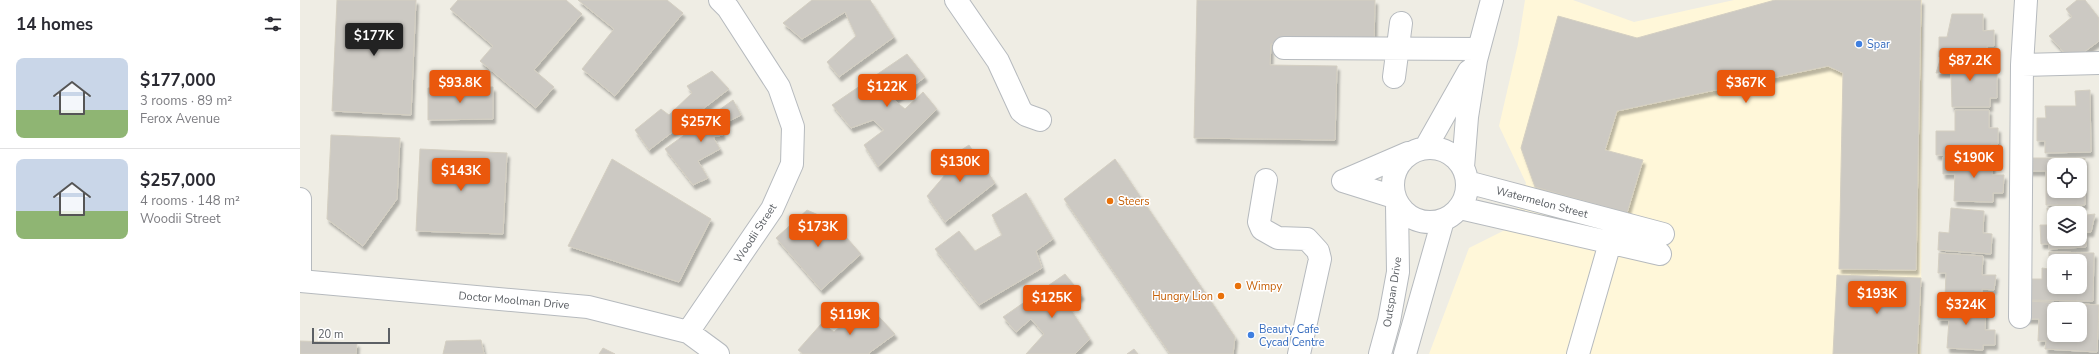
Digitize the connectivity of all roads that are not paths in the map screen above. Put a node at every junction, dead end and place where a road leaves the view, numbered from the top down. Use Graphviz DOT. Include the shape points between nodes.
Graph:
graph roads {
  1 [pos="720,0"];
  2 [pos="956,0"];
  3 [pos="1492,0"];
  4 [pos="2026,0"];
  5 [pos="1402,23"];
  6 [pos="1284,48"];
  7 [pos="1398,50"];
  8 [pos="1477,54"];
  9 [pos="2099,63"];
  10 [pos="2022,65"];
  11 [pos="1394,77"];
  12 [pos="1040,120"];
  13 [pos="1417,150"];
  14 [pos="1465,175"];
  15 [pos="1266,180"];
  16 [pos="300,199"];
  17 [pos="1395,201"];
  18 [pos="1451,214"];
  19 [pos="1616,222"];
  20 [pos="1610,242"];
  21 [pos="300,281"];
  22 [pos="2020,317"];
  23 [pos="688,332"];
  24 [pos="718,354"];
  25 [pos="1299,354"];
  26 [pos="1380,354"];
  27 [pos="1405,354"];
  28 [pos="1578,354"];
  1 -- 23 [label="street, Woodii Street" via="728,8 779,87 793,127 792,164 772,209"];
  2 -- 12 [label="street" via="998,61 1021,111"];
  3 -- 8 [label="street"];
  4 -- 10 [label="street"];
  5 -- 7 [label="street"];
  6 -- 7 [label="street"];
  7 -- 8 [label="street"];
  7 -- 11 [label="street"];
  8 -- 13 [label="street"];
  8 -- 14 [label="street" via="1467,117"];
  9 -- 10 [label="street"];
  10 -- 22 [label="street"];
  13 -- 14 [label="street" via="1439,148 1452,154"];
  13 -- 17 [label="street" via="1396,167 1392,178"];
  13 -- 17 [label="street" via="1343,181"];
  14 -- 18 [label="street" via="1466,197"];
  14 -- 19 [label="street, Watermelon Street"];
  15 -- 25 [label="street" via="1260,222 1262,229 1278,238 1307,239 1318,251 1320,259"];
  16 -- 21 [label="street"];
  17 -- 18 [label="street" via="1408,217 1424,222"];
  17 -- 26 [label="street, Outspan Drive" via="1398,272"];
  18 -- 20 [label="street, Watermelon Street"];
  18 -- 27 [label="street"];
  19 -- 20 [label="street"];
  19 -- 20 [label="street, Watermelon Street" via="1661,244"];
  20 -- 28 [label="street"];
  21 -- 23 [label="street, Doctor Moolman Drive" via="588,307"];
  23 -- 24 [label="street, Doctor Moolman Drive"];
}
